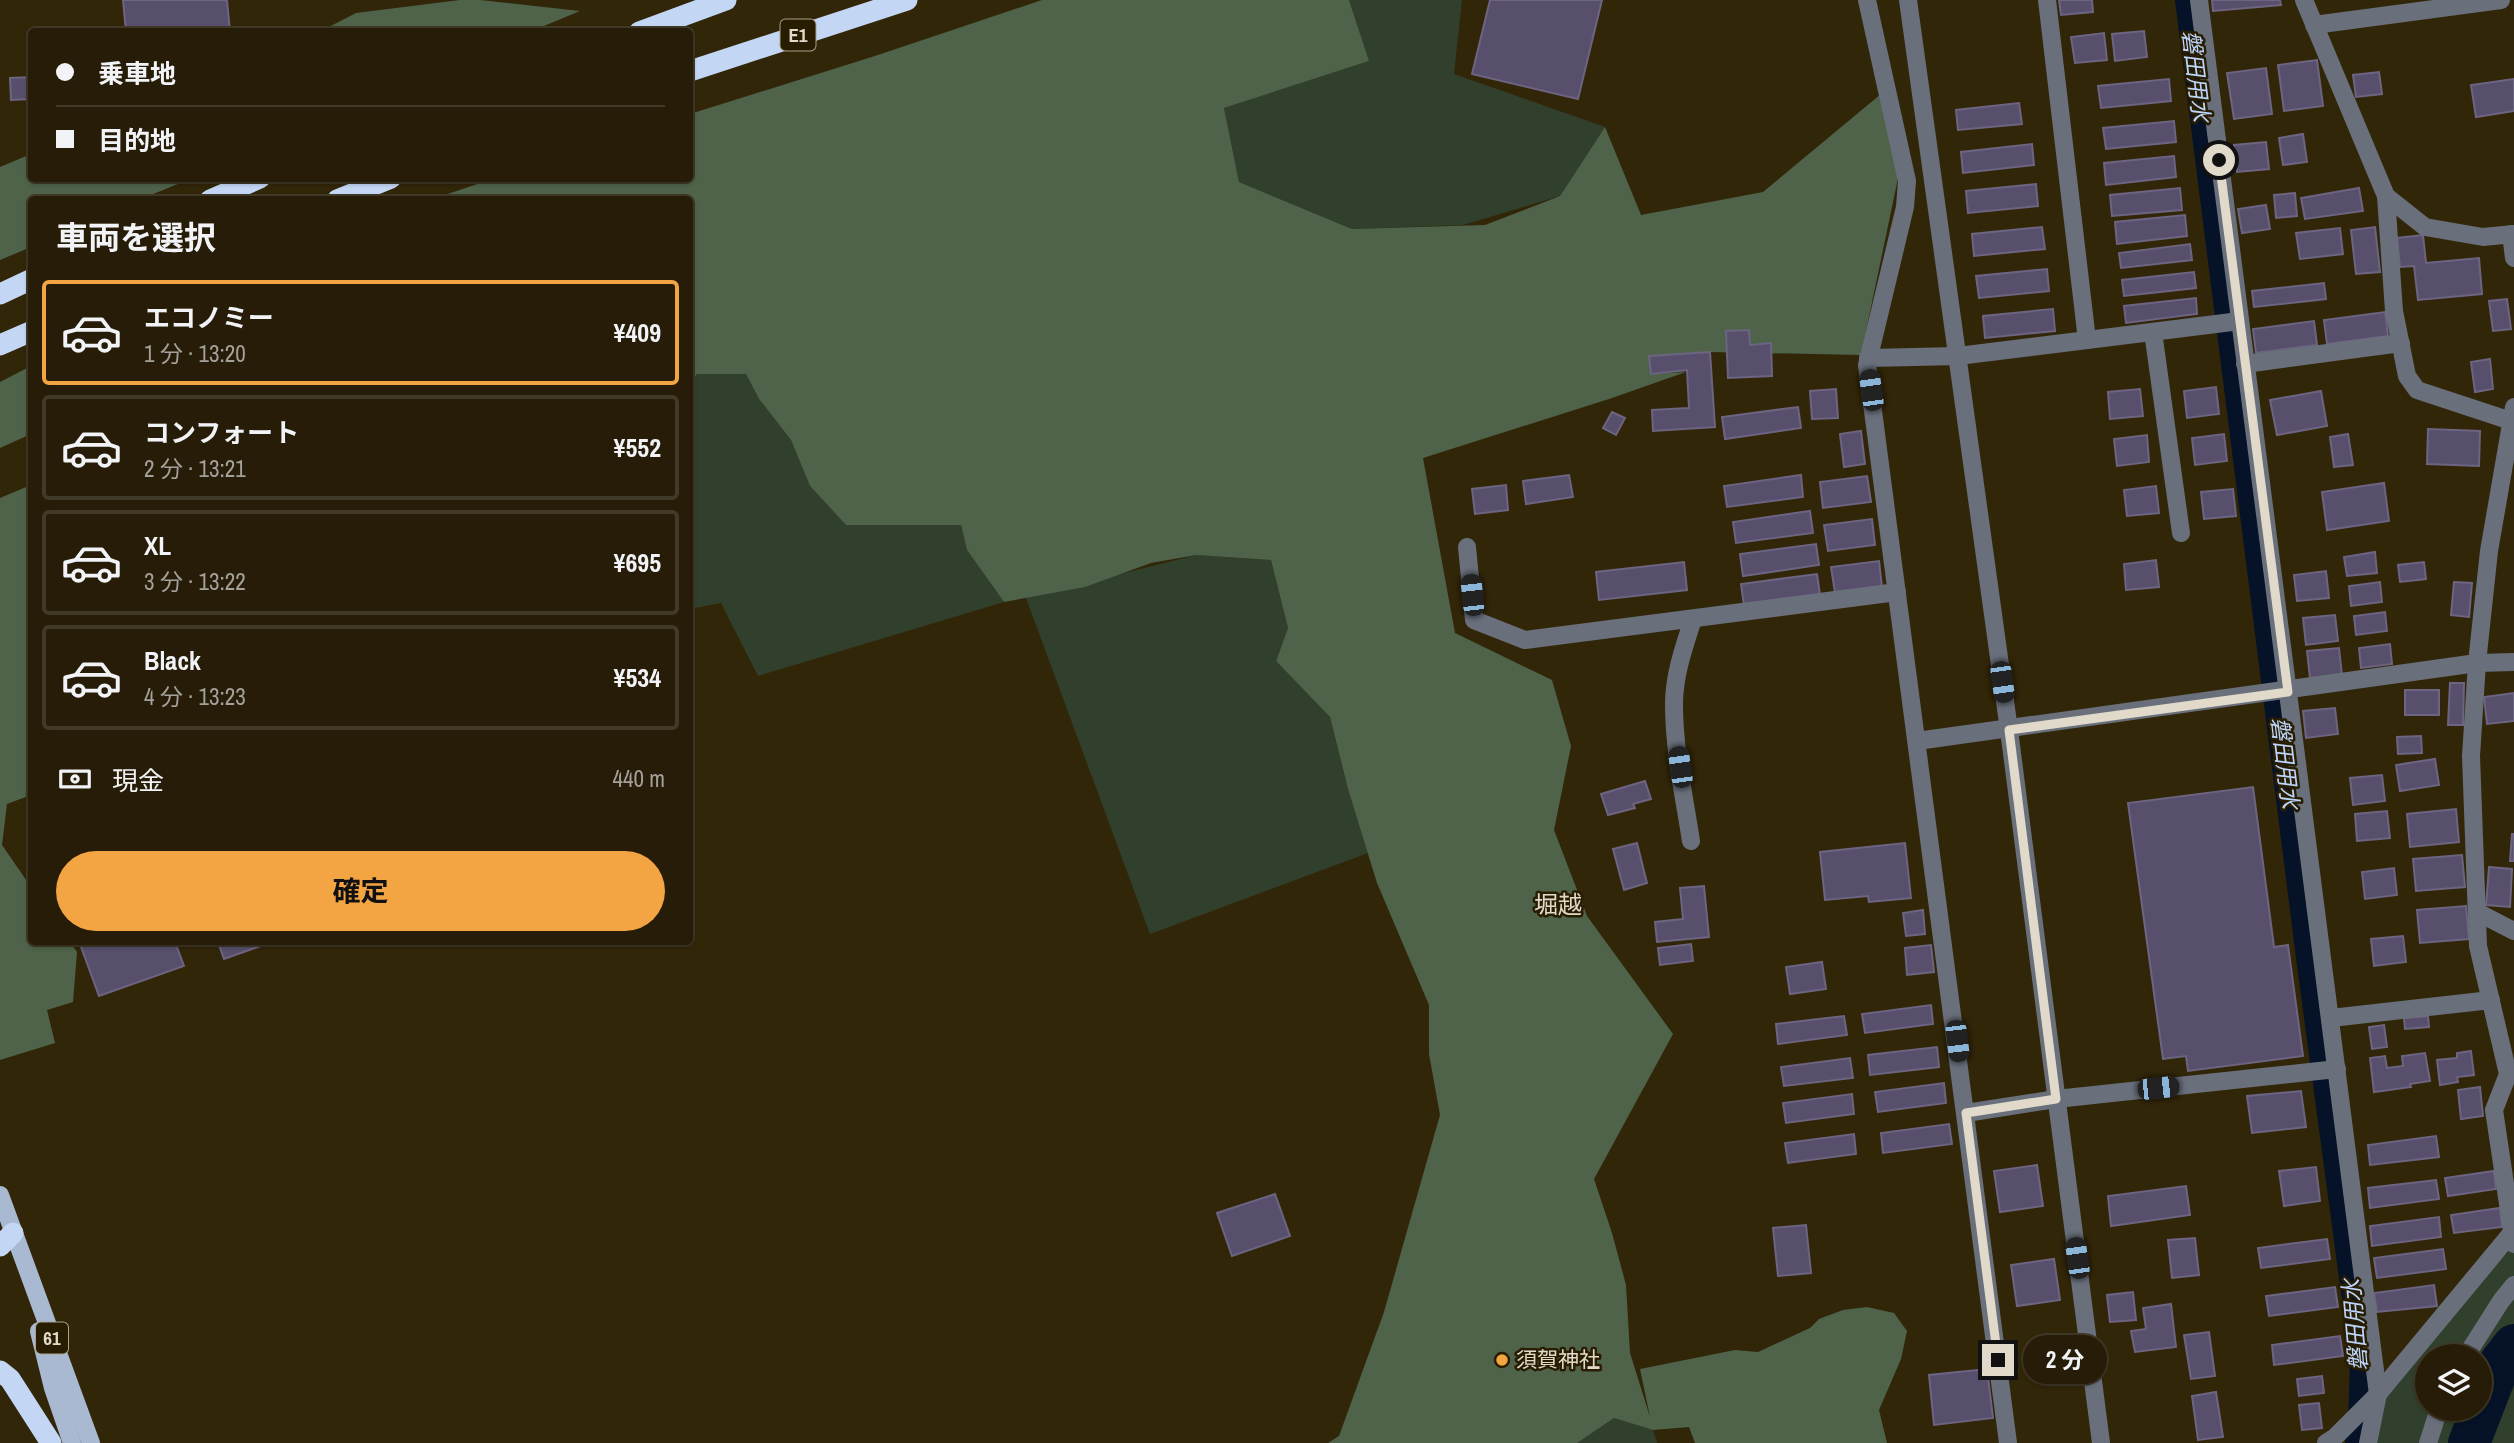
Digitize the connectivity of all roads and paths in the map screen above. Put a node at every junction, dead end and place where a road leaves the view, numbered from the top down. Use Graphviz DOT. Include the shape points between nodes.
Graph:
graph roads {
  1 [pos="726,0"];
  2 [pos="906,0"];
  3 [pos="1867,0"];
  4 [pos="1908,0"];
  5 [pos="2047,0"];
  6 [pos="2199,0"];
  7 [pos="2304,0"];
  8 [pos="2501,0"];
  9 [pos="2314,25"];
  10 [pos="650,28"];
  11 [pos="693,70"];
  12 [pos="251,182"];
  13 [pos="381,182"];
  14 [pos="220,196"];
  15 [pos="347,196"];
  16 [pos="2386,196"];
  17 [pos="2513,234"];
  18 [pos="2514,258"];
  19 [pos="28,281"];
  20 [pos="0,294"];
  21 [pos="2240,321"];
  22 [pos="2153,332"];
  23 [pos="28,333"];
  24 [pos="2088,340"];
  25 [pos="2401,342"];
  26 [pos="0,345"];
  27 [pos="1958,356"];
  28 [pos="1868,358"];
  29 [pos="2245,364"];
  30 [pos="2514,417"];
  31 [pos="2181,533"];
  32 [pos="1467,547"];
  33 [pos="1897,592"];
  34 [pos="1693,619"];
  35 [pos="2514,662"];
  36 [pos="2477,663"];
  37 [pos="2288,692"];
  38 [pos="2009,730"];
  39 [pos="1917,741"];
  40 [pos="1691,841"];
  41 [pos="2477,912"];
  42 [pos="2514,931"];
  43 [pos="2491,1000"];
  44 [pos="2331,1018"];
  45 [pos="2337,1069"];
  46 [pos="2056,1099"];
  47 [pos="1966,1113"];
  48 [pos="0,1195"];
  49 [pos="2513,1236"];
  50 [pos="6,1239"];
  51 [pos="2514,1285"];
  52 [pos="2474,1344"];
  53 [pos="0,1371"];
  54 [pos="2378,1394"];
  55 [pos="2435,1421"];
  56 [pos="51,1443"];
  57 [pos="72,1443"];
  58 [pos="91,1443"];
  59 [pos="2008,1443"];
  60 [pos="2101,1443"];
  61 [pos="2326,1443"];
  62 [pos="2368,1443"];
  63 [pos="2428,1443"];
  1 -- 10 [label="highway"];
  2 -- 11 [label="highway, E1"];
  3 -- 28 [label="street" via="1907,181 1905,207"];
  4 -- 27 [label="street"];
  5 -- 24 [label="street"];
  6 -- 21 [label="street"];
  7 -- 9 [label="street"];
  8 -- 9 [label="street"];
  9 -- 16 [label="street"];
  12 -- 14 [label="highway"];
  13 -- 15 [label="highway"];
  16 -- 17 [label="street" via="2425,227 2483,237"];
  16 -- 25 [label="street"];
  17 -- 18 [label="street"];
  19 -- 20 [label="highway"];
  21 -- 22 [label="street"];
  21 -- 29 [label="street"];
  22 -- 24 [label="street"];
  22 -- 31 [label="street"];
  23 -- 26 [label="highway"];
  24 -- 27 [label="street"];
  25 -- 29 [label="street"];
  25 -- 30 [label="street" via="2407,376 2417,390"];
  27 -- 28 [label="street"];
  27 -- 38 [label="street"];
  28 -- 33 [label="street"];
  29 -- 37 [label="street"];
  30 -- 36 [label="street" via="2489,551"];
  32 -- 34 [label="street" via="1474,620 1525,640"];
  33 -- 34 [label="street"];
  33 -- 39 [label="street"];
  34 -- 40 [label="street" via="1679,663 1674,703"];
  35 -- 36 [label="street"];
  36 -- 37 [label="street"];
  36 -- 41 [label="street" via="2470,756"];
  37 -- 38 [label="street"];
  37 -- 44 [label="street"];
  38 -- 39 [label="street"];
  38 -- 46 [label="street"];
  39 -- 47 [label="street"];
  41 -- 42 [label="street"];
  41 -- 43 [label="street"];
  43 -- 44 [label="street"];
  43 -- 49 [label="street" via="2508,1074 2494,1110"];
  44 -- 45 [label="street"];
  45 -- 46 [label="street"];
  45 -- 54 [label="street"];
  46 -- 47 [label="street"];
  46 -- 60 [label="street"];
  47 -- 59 [label="street"];
  48 -- 50 [label="main road, 61"];
  49 -- 54 [label="street"];
  50 -- 57 [label="main road, 61"];
  50 -- 58 [label="main road, 61"];
  51 -- 52 [label="street"];
  53 -- 56 [label="highway" via="10,1378"];
  54 -- 61 [label="street"];
  54 -- 62 [label="street"];
  55 -- 63 [label="street"];
}
